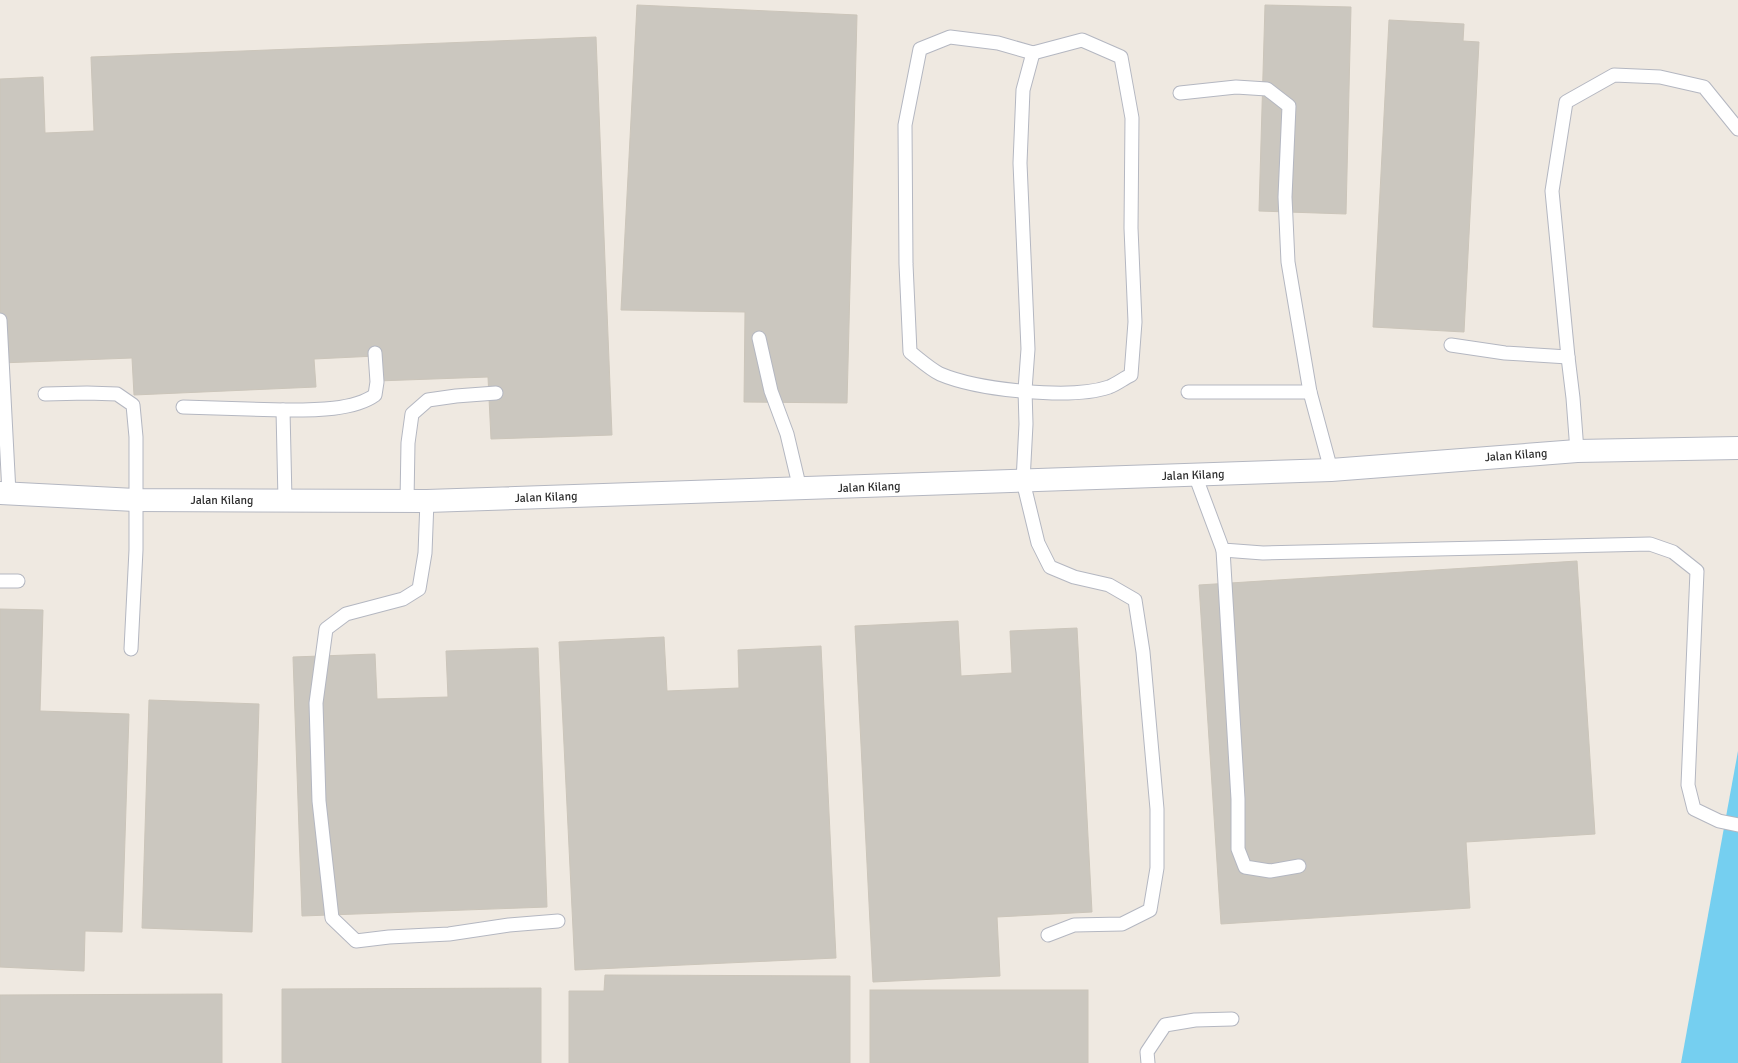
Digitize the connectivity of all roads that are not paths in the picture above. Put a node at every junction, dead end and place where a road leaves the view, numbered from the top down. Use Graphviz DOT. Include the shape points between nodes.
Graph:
graph roads {
  1 [pos="1033,53"];
  2 [pos="1180,92"];
  3 [pos="1738,129"];
  4 [pos="0,320"];
  5 [pos="759,338"];
  6 [pos="1451,346"];
  7 [pos="375,353"];
  8 [pos="1568,357"];
  9 [pos="1025,390"];
  10 [pos="1188,392"];
  11 [pos="1310,392"];
  12 [pos="496,393"];
  13 [pos="45,394"];
  14 [pos="183,408"];
  15 [pos="283,410"];
  16 [pos="1738,448"];
  17 [pos="1577,451"];
  18 [pos="1331,470"];
  19 [pos="1195,475"];
  20 [pos="1023,481"];
  21 [pos="800,489"];
  22 [pos="5,493"];
  23 [pos="135,500"];
  24 [pos="285,500"];
  25 [pos="417,501"];
  26 [pos="1223,550"];
  27 [pos="0,581"];
  28 [pos="18,581"];
  29 [pos="132,648"];
  30 [pos="1738,825"];
  31 [pos="1299,866"];
  32 [pos="558,921"];
  33 [pos="1048,936"];
  34 [pos="1232,1019"];
  35 [pos="1148,1063"];
  1 -- 9 [label="lane" via="1023,90 1020,163 1028,349"];
  1 -- 9 [label="lane" via="1082,40 1121,57 1132,118 1131,228 1135,322 1131,374 1110,386 1080,392 1050,393"];
  1 -- 9 [label="lane" via="998,43 950,37 920,49 905,125 906,264 910,352 939,373 986,387"];
  2 -- 11 [label="lane" via="1236,87 1267,89 1289,106 1285,197 1288,262"];
  3 -- 8 [label="lane" via="1704,88 1660,77 1614,75 1566,102 1552,191"];
  4 -- 22 [label="lane"];
  5 -- 21 [label="lane" via="771,391 787,434"];
  6 -- 8 [label="lane"];
  7 -- 15 [label="lane" via="375,395 366,402 341,407"];
  8 -- 17 [label="lane" via="1574,398"];
  9 -- 20 [label="lane"];
  10 -- 11 [label="lane"];
  11 -- 18 [label="lane"];
  12 -- 25 [label="lane" via="428,400 412,414 408,443"];
  13 -- 23 [label="lane" via="117,394 133,405 136,436"];
  14 -- 15 [label="lane"];
  15 -- 24 [label="lane"];
  16 -- 17 [label="street, Jalan Kilang"];
  17 -- 18 [label="street, Jalan Kilang"];
  18 -- 19 [label="street, Jalan Kilang"];
  19 -- 20 [label="street, Jalan Kilang"];
  19 -- 26 [label="lane"];
  20 -- 21 [label="street, Jalan Kilang"];
  20 -- 33 [label="lane" via="1038,543 1050,567 1074,577 1109,585 1135,600 1157,809 1157,868 1150,910 1122,924 1074,925"];
  21 -- 25 [label="street, Jalan Kilang"];
  22 -- 23 [label="street, Jalan Kilang"];
  23 -- 24 [label="street, Jalan Kilang"];
  23 -- 29 [label="lane" via="136,550"];
  24 -- 25 [label="street, Jalan Kilang"];
  25 -- 32 [label="lane" via="425,553 419,589 403,599 346,614 326,629 316,703 318,801 332,918 356,942"];
  26 -- 30 [label="lane" via="1263,553 1650,544 1673,552 1697,572 1688,785 1694,809 1719,821"];
  26 -- 31 [label="lane" via="1238,799 1238,849 1246,867 1270,871"];
  27 -- 28 [label="lane"];
  34 -- 35 [label="lane" via="1195,1020 1165,1025 1147,1052"];
}
